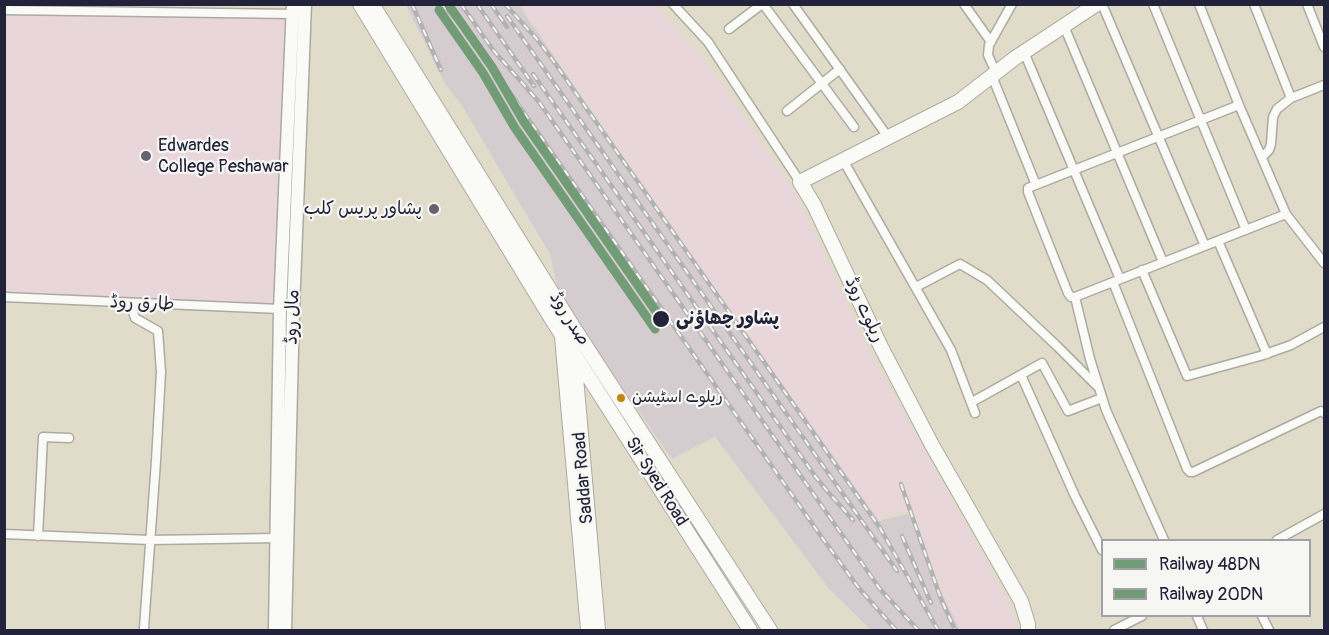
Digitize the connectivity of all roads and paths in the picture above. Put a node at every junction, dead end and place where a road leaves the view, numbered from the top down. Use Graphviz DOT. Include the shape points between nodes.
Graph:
graph roads {
  1 [pos="305,4"];
  2 [pos="360,4"];
  3 [pos="372,4"];
  4 [pos="673,4"];
  5 [pos="762,4"];
  6 [pos="793,4"];
  7 [pos="964,4"];
  8 [pos="1012,4"];
  9 [pos="1097,4"];
  10 [pos="1102,4"];
  11 [pos="1153,4"];
  12 [pos="1199,4"];
  13 [pos="1254,4"];
  14 [pos="1307,4"];
  15 [pos="293,9"];
  16 [pos="4,10"];
  17 [pos="1064,26"];
  18 [pos="729,29"];
  19 [pos="991,42"];
  20 [pos="1324,47"];
  21 [pos="1024,52"];
  22 [pos="840,69"];
  23 [pos="994,75"];
  24 [pos="821,83"];
  25 [pos="1324,85"];
  26 [pos="1291,98"];
  27 [pos="1239,105"];
  28 [pos="787,111"];
  29 [pos="1201,120"];
  30 [pos="854,127"];
  31 [pos="888,137"];
  32 [pos="1158,137"];
  33 [pos="1117,153"];
  34 [pos="1262,157"];
  35 [pos="843,160"];
  36 [pos="1074,170"];
  37 [pos="800,182"];
  38 [pos="1036,185"];
  39 [pos="1286,214"];
  40 [pos="1246,230"];
  41 [pos="1218,241"];
  42 [pos="1205,246"];
  43 [pos="1163,262"];
  44 [pos="1324,263"];
  45 [pos="1142,270"];
  46 [pos="1117,280"];
  47 [pos="916,287"];
  48 [pos="4,297"];
  49 [pos="1076,297"];
  50 [pos="130,303"];
  51 [pos="287,309"];
  52 [pos="1324,327"];
  53 [pos="567,329"];
  54 [pos="573,351"];
  55 [pos="1267,354"];
  56 [pos="1021,375"];
  57 [pos="1101,393"];
  58 [pos="972,402"];
  59 [pos="975,413"];
  60 [pos="1324,413"];
  61 [pos="574,423"];
  62 [pos="69,438"];
  63 [pos="1324,514"];
  64 [pos="4,534"];
  65 [pos="38,536"];
  66 [pos="277,538"];
  67 [pos="1164,539"];
  68 [pos="1279,539"];
  69 [pos="150,540"];
  70 [pos="1101,548"];
  71 [pos="1138,617"];
  72 [pos="144,628"];
  73 [pos="275,630"];
  74 [pos="285,630"];
  75 [pos="588,630"];
  76 [pos="598,630"];
  77 [pos="750,630"];
  78 [pos="770,630"];
  79 [pos="1028,630"];
  80 [pos="1114,630"];
  1 -- 51 [label="main road, مال روڈ"];
  2 -- 53 [label="main road, صدر روڈ"];
  3 -- 53 [label="main road, صدر روڈ"];
  4 -- 37 [label="street, ریلوے روڈ" via="708,42"];
  5 -- 18 [label="street"];
  5 -- 24 [label="street"];
  6 -- 22 [label="street"];
  7 -- 19 [label="street"];
  8 -- 19 [label="street"];
  9 -- 17 [label="main road"];
  10 -- 32 [label="street"];
  11 -- 29 [label="street"];
  12 -- 27 [label="street"];
  13 -- 26 [label="street"];
  14 -- 20 [label="street"];
  15 -- 16 [label="street"];
  15 -- 51 [label="main road, مال روڈ"];
  17 -- 21 [label="main road"];
  17 -- 33 [label="street"];
  19 -- 23 [label="street" via="988,55"];
  21 -- 23 [label="main road"];
  21 -- 36 [label="street"];
  22 -- 24 [label="street"];
  22 -- 31 [label="street"];
  23 -- 31 [label="main road" via="958,102"];
  23 -- 38 [label="street"];
  24 -- 28 [label="street"];
  24 -- 30 [label="street"];
  25 -- 26 [label="street"];
  26 -- 34 [label="street" via="1274,113 1271,144"];
  27 -- 29 [label="street"];
  27 -- 34 [label="street"];
  29 -- 32 [label="street"];
  29 -- 40 [label="street"];
  31 -- 35 [label="main road"];
  32 -- 33 [label="street"];
  32 -- 42 [label="street"];
  33 -- 36 [label="street"];
  33 -- 43 [label="street"];
  34 -- 39 [label="street"];
  35 -- 37 [label="main road"];
  35 -- 47 [label="street"];
  36 -- 38 [label="street"];
  36 -- 46 [label="street"];
  37 -- 79 [label="main road, ریلوے روڈ" via="932,445 1021,601"];
  38 -- 49 [label="street" via="1028,192 1068,293"];
  39 -- 40 [label="street"];
  39 -- 44 [label="street"];
  40 -- 41 [label="street"];
  41 -- 42 [label="street"];
  41 -- 55 [label="street"];
  42 -- 43 [label="street"];
  43 -- 45 [label="street"];
  45 -- 46 [label="street"];
  45 -- 55 [label="street" via="1187,376"];
  46 -- 49 [label="street"];
  46 -- 60 [label="street" via="1190,472 1321,411"];
  47 -- 57 [label="street" via="960,264 987,280"];
  47 -- 58 [label="street" via="951,350"];
  48 -- 50 [label="street, طارق روڈ"];
  49 -- 57 [label="street"];
  50 -- 51 [label="street, طارق روڈ"];
  50 -- 69 [label="street" via="135,318 158,332 159,342 161,372"];
  51 -- 66 [label="main road, مال روڈ"];
  51 -- 74 [label="main road, مال روڈ"];
  52 -- 55 [label="street"];
  53 -- 54 [label="main road, Saddar Road"];
  53 -- 61 [label="main road, Saddar Road"];
  53 -- 78 [label="main road, صدر روڈ"];
  54 -- 61 [label="main road, Saddar Road"];
  54 -- 77 [label="main road, Sir Syed Road"];
  56 -- 57 [label="street" via="1042,363 1068,411"];
  56 -- 58 [label="street"];
  56 -- 70 [label="street"];
  57 -- 67 [label="street"];
  58 -- 59 [label="street"];
  61 -- 75 [label="main road, Saddar Road"];
  61 -- 76 [label="main road, Saddar Road"];
  62 -- 65 [label="street" via="43,437"];
  63 -- 68 [label="street"];
  64 -- 65 [label="street"];
  65 -- 69 [label="street"];
  66 -- 69 [label="street"];
  66 -- 73 [label="main road, مال روڈ"];
  69 -- 72 [label="street"];
  71 -- 80 [label="street"];
}
